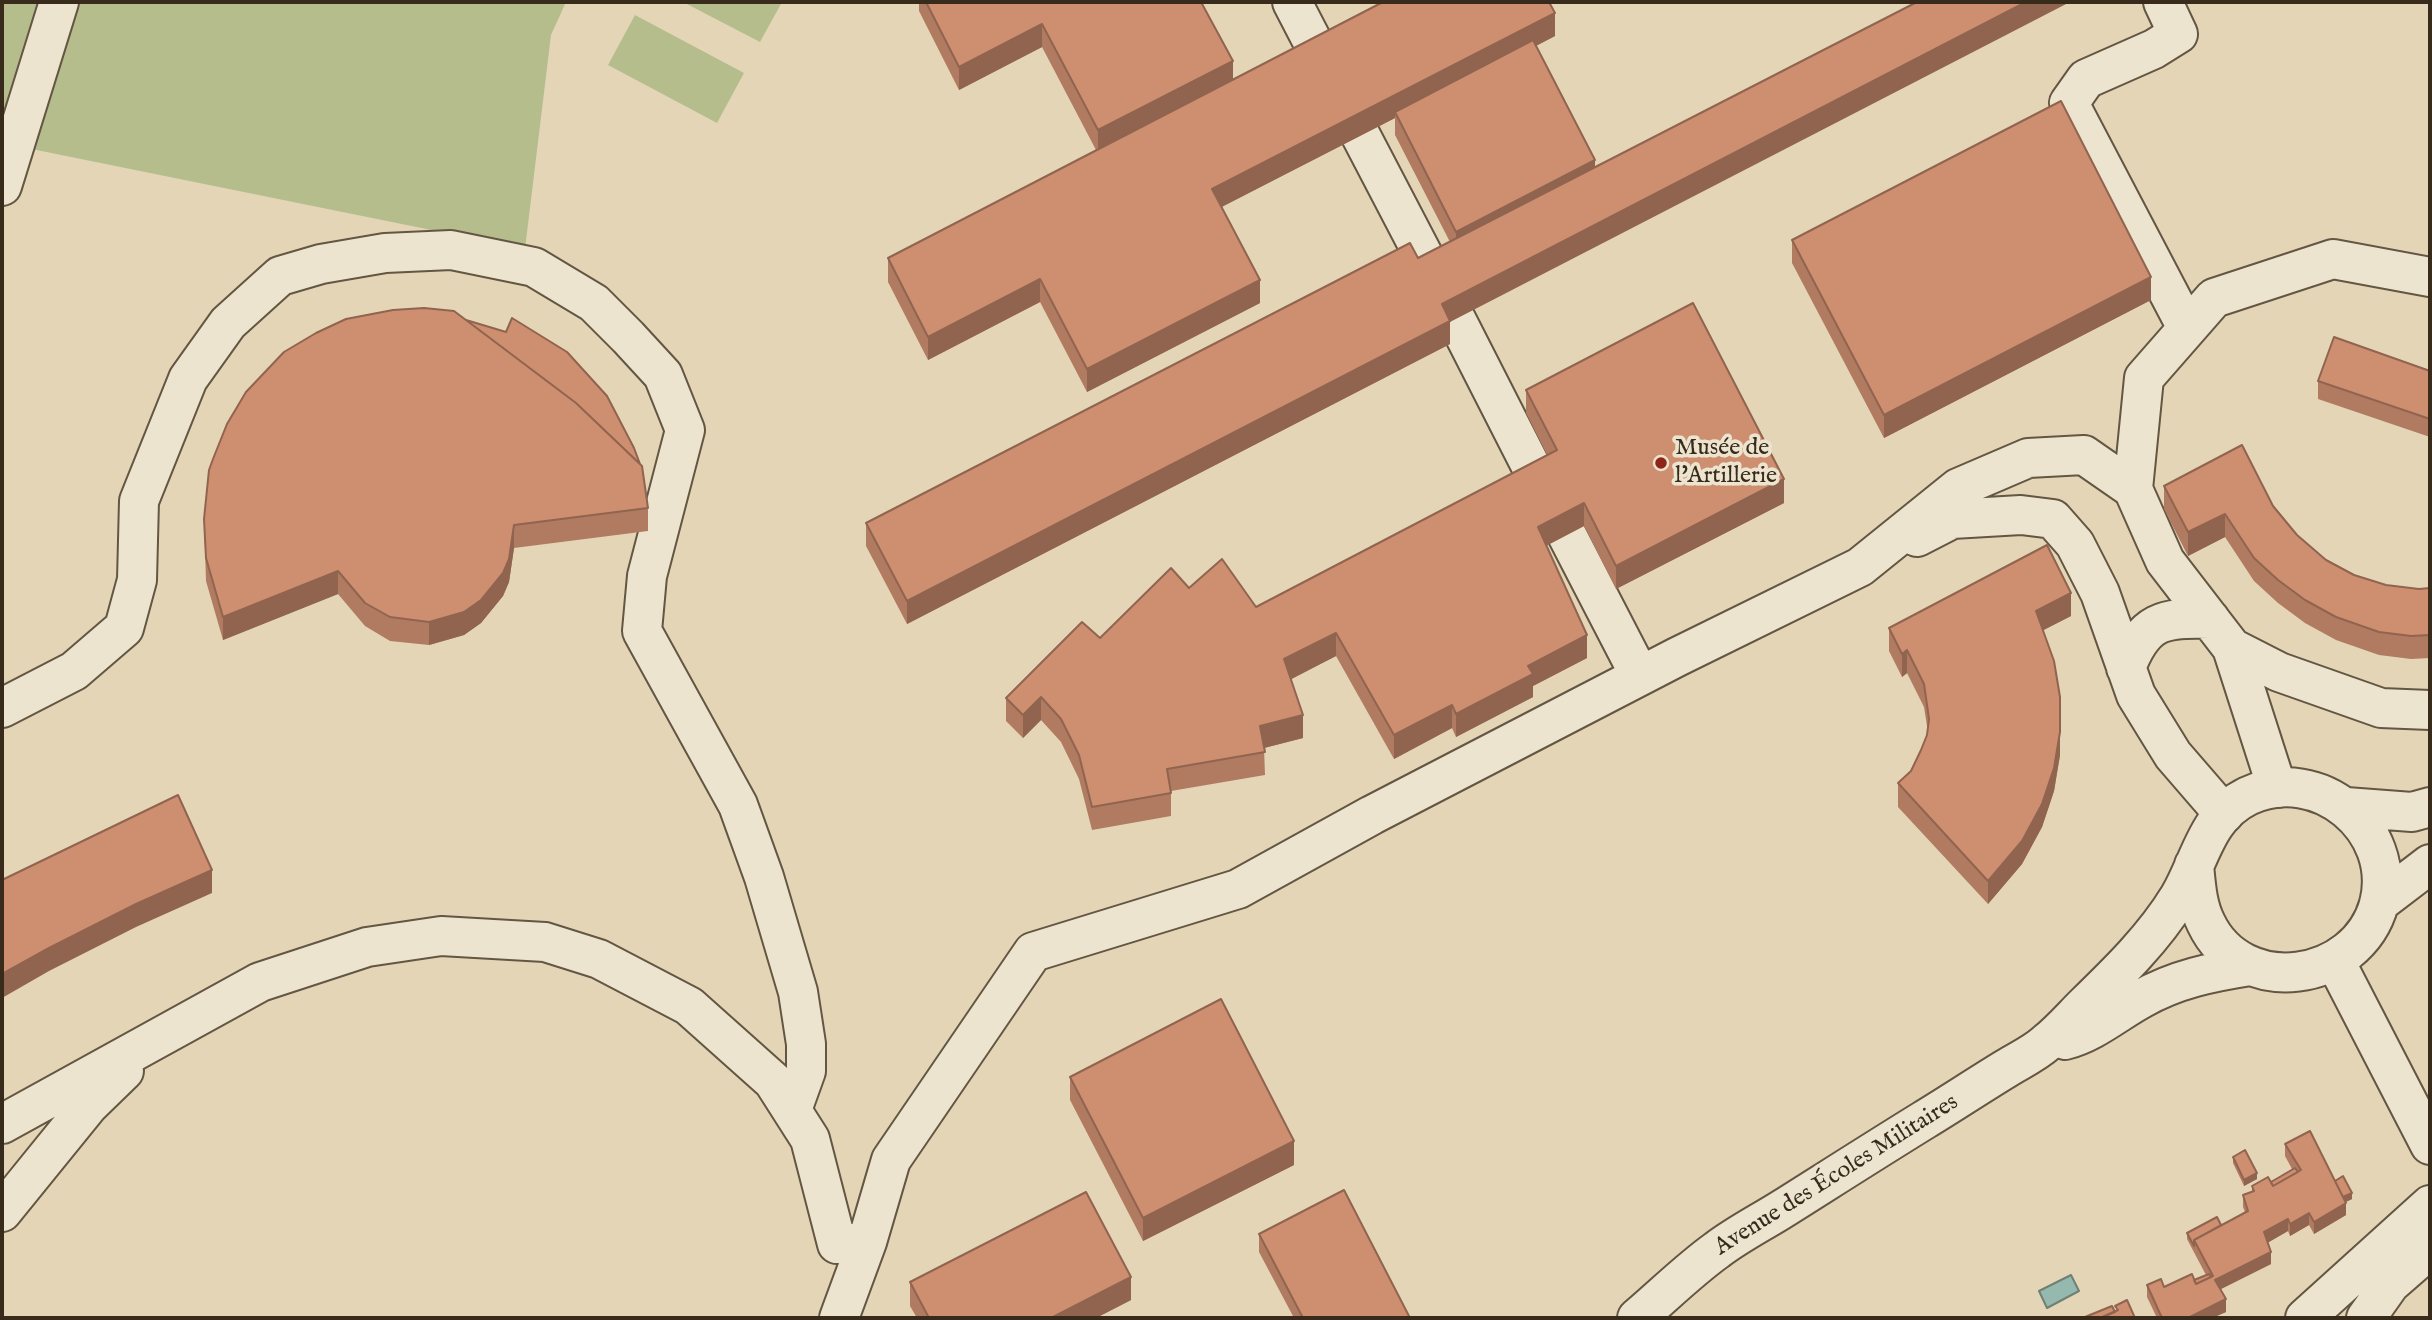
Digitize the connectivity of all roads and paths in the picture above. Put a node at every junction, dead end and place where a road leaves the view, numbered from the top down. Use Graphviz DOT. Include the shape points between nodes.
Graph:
graph roads {
  1 [pos="59,2"];
  2 [pos="1292,2"];
  3 [pos="2164,2"];
  4 [pos="1321,58"];
  5 [pos="1362,136"];
  6 [pos="2,186"];
  7 [pos="1433,274"];
  8 [pos="2430,277"];
  9 [pos="1456,319"];
  10 [pos="2187,328"];
  11 [pos="1539,482"];
  12 [pos="2133,488"];
  13 [pos="1567,535"];
  14 [pos="1860,567"];
  15 [pos="2221,634"];
  16 [pos="2126,668"];
  17 [pos="1640,676"];
  18 [pos="2,708"];
  19 [pos="2430,710"];
  20 [pos="2277,788"];
  21 [pos="2346,807"];
  22 [pos="2430,807"];
  23 [pos="2224,814"];
  24 [pos="2430,864"];
  25 [pos="2194,865"];
  26 [pos="2379,903"];
  27 [pos="2335,961"];
  28 [pos="2250,966"];
  29 [pos="164,1034"];
  30 [pos="2046,1044"];
  31 [pos="792,1110"];
  32 [pos="2,1124"];
  33 [pos="2430,1145"];
  34 [pos="2430,1205"];
  35 [pos="2,1212"];
  36 [pos="867,1242"];
  37 [pos="2430,1249"];
  38 [pos="839,1318"];
  39 [pos="1637,1318"];
  40 [pos="2305,1318"];
  41 [pos="2366,1318"];
  1 -- 6 [label="street"];
  2 -- 4 [label="street"];
  3 -- 10 [label="street" via="2178,34 2086,79 2069,103"];
  5 -- 7 [label="street"];
  8 -- 10 [label="street" via="2333,259 2214,298"];
  9 -- 11 [label="street"];
  10 -- 12 [label="street" via="2144,378"];
  12 -- 14 [label="street" via="2084,455 2028,458 1958,488"];
  12 -- 15 [label="street" via="2165,561"];
  13 -- 17 [label="street"];
  14 -- 16 [label="street" via="1952,519 2021,515 2053,519 2075,544 2100,593"];
  14 -- 17 [label="street"];
  15 -- 16 [label="street" via="2178,618 2153,626 2135,644"];
  15 -- 19 [label="street" via="2279,672 2381,708"];
  15 -- 20 [label="street"];
  16 -- 23 [label="street" via="2136,695 2173,755"];
  17 -- 36 [label="street" via="1238,889 1033,952 891,1160"];
  18 -- 31 [label="street" via="74,671 124,628 136,580 139,501 188,379 228,323 280,276 385,253 451,250 534,267 594,303 628,337 663,375 685,430 647,576 642,631 738,805 764,877 798,992 806,1044 806,1071"];
  20 -- 21 [label="street" via="2301,788"];
  20 -- 23 [label="street" via="2248,796"];
  21 -- 22 [label="street" via="2412,811"];
  21 -- 26 [label="street" via="2377,850 2382,877"];
  23 -- 25 [label="street" via="2206,837"];
  24 -- 26 [label="street"];
  25 -- 28 [label="street" via="2196,895 2206,925 2225,949"];
  25 -- 30 [label="street, Avenue des Écoles Militaires" via="2179,897 2136,954"];
  26 -- 27 [label="street" via="2355,946"];
  27 -- 28 [label="street" via="2308,971 2279,974"];
  27 -- 33 [label="street"];
  28 -- 30 [label="street, Avenue des Écoles Militaires" via="2183,979 2070,1039"];
  29 -- 31 [label="street" via="260,982 367,947 441,936 545,942 599,959 689,1006 773,1081"];
  29 -- 32 [label="street"];
  29 -- 35 [label="street" via="88,1105"];
  30 -- 39 [label="street, Avenue des Écoles Militaires" via="1716,1250"];
  31 -- 36 [label="street" via="810,1139 836,1244"];
  34 -- 40 [label="street"];
  36 -- 38 [label="street"];
  37 -- 41 [label="street" via="2389,1284"];
}
